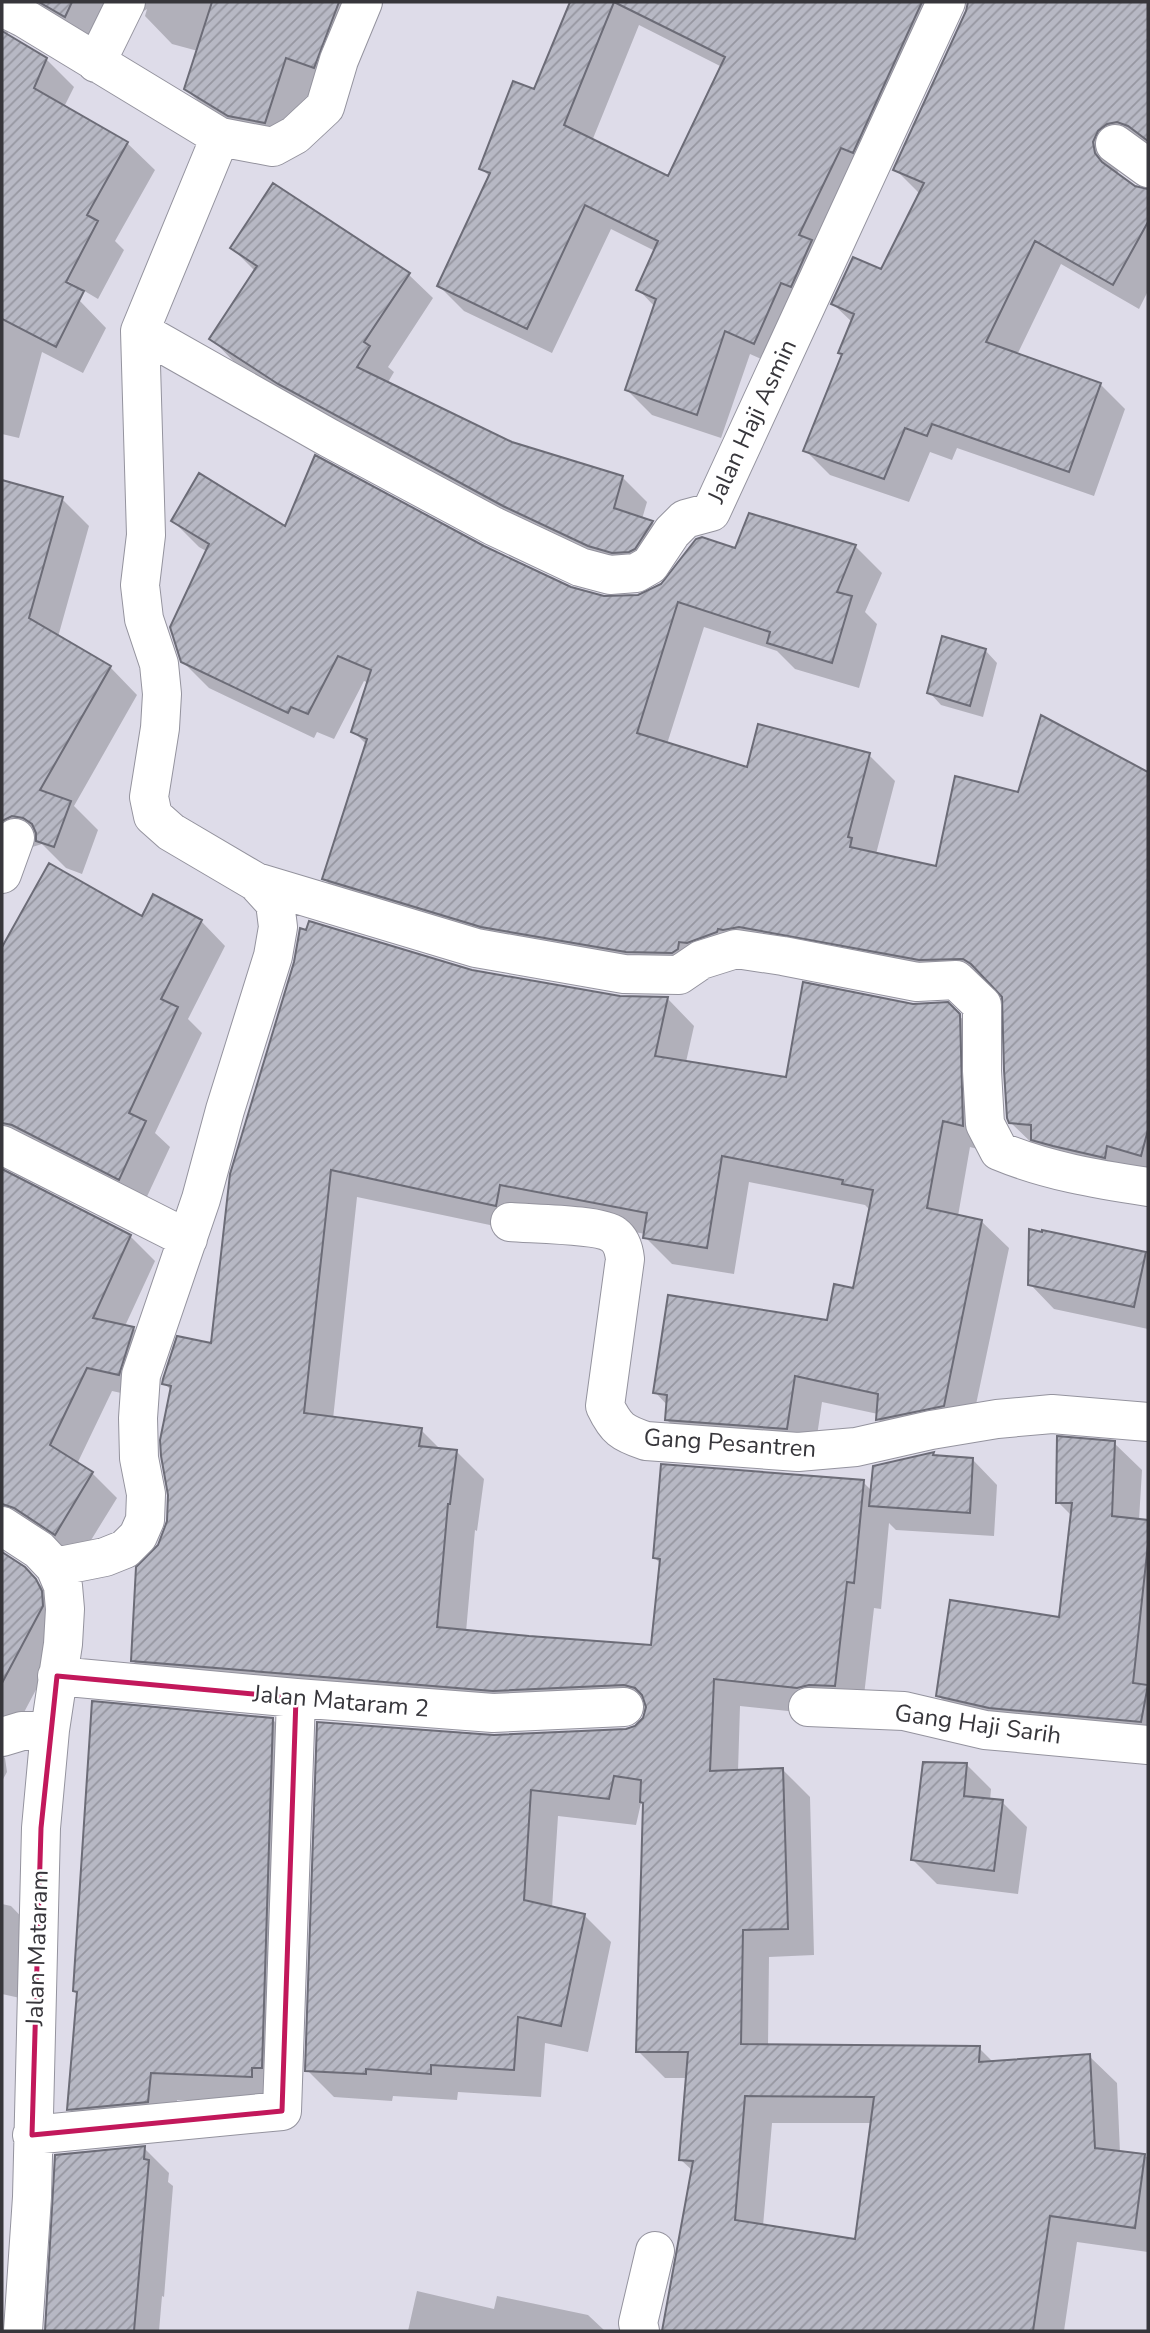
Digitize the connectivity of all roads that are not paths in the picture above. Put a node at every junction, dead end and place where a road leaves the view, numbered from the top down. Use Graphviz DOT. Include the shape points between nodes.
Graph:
graph roads {
  1 [pos="126,2"];
  2 [pos="363,2"];
  3 [pos="946,2"];
  4 [pos="2,7"];
  5 [pos="96,63"];
  6 [pos="220,137"];
  7 [pos="1115,144"];
  8 [pos="1148,168"];
  9 [pos="140,331"];
  10 [pos="15,838"];
  11 [pos="2,874"];
  12 [pos="256,882"];
  13 [pos="2,1145"];
  14 [pos="1148,1187"];
  15 [pos="510,1222"];
  16 [pos="188,1239"];
  17 [pos="1148,1422"];
  18 [pos="2,1526"];
  19 [pos="55,1567"];
  20 [pos="57,1676"];
  21 [pos="296,1699"];
  22 [pos="624,1707"];
  23 [pos="808,1707"];
  24 [pos="50,1730"];
  25 [pos="2,1737"];
  26 [pos="1148,1745"];
  27 [pos="32,2135"];
  28 [pos="17,2196"];
  29 [pos="654,2251"];
  30 [pos="23,2331"];
  31 [pos="639,2331"];
  1 -- 5 [label="street"];
  2 -- 6 [label="street" via="325,107 295,135 273,147"];
  3 -- 9 [label="street, Jalan Haji Asmin" via="711,512 685,519 650,565 636,573 610,575 580,567 493,526"];
  4 -- 5 [label="street"];
  5 -- 6 [label="street"];
  6 -- 9 [label="street"];
  7 -- 8 [label="street"];
  9 -- 12 [label="street" via="146,535 140,584 162,694 149,797 153,816 171,832"];
  10 -- 11 [label="street"];
  12 -- 14 [label="street" via="476,948 624,974 678,975 701,960 736,949 917,982 956,980 982,1005 985,1124 999,1151 1081,1177"];
  12 -- 16 [label="street" via="275,903 278,927"];
  13 -- 16 [label="street"];
  15 -- 17 [label="street, Gang Pesantren" via="596,1229 614,1234 624,1247 605,1406 613,1424 646,1441 798,1452 856,1447 931,1430 1038,1415"];
  16 -- 19 [label="street" via="141,1374 139,1458 145,1520 125,1549"];
  18 -- 19 [label="street" via="39,1550"];
  19 -- 20 [label="street, Jalan Mataram" via="65,1609"];
  20 -- 21 [label="street, Jalan Mataram 2"];
  20 -- 24 [label="street, Jalan Mataram"];
  21 -- 22 [label="street, Jalan Mataram 2" via="493,1713"];
  21 -- 27 [label="street" via="282,2110"];
  23 -- 26 [label="street, Gang Haji Sarih" via="904,1711 985,1730"];
  24 -- 25 [label="street"];
  24 -- 27 [label="street, Jalan Mataram" via="41,1828"];
  27 -- 28 [label="street, Jalan Mataram"];
  28 -- 30 [label="street, Jalan Mataram"];
  29 -- 31 [label="street"];
}
